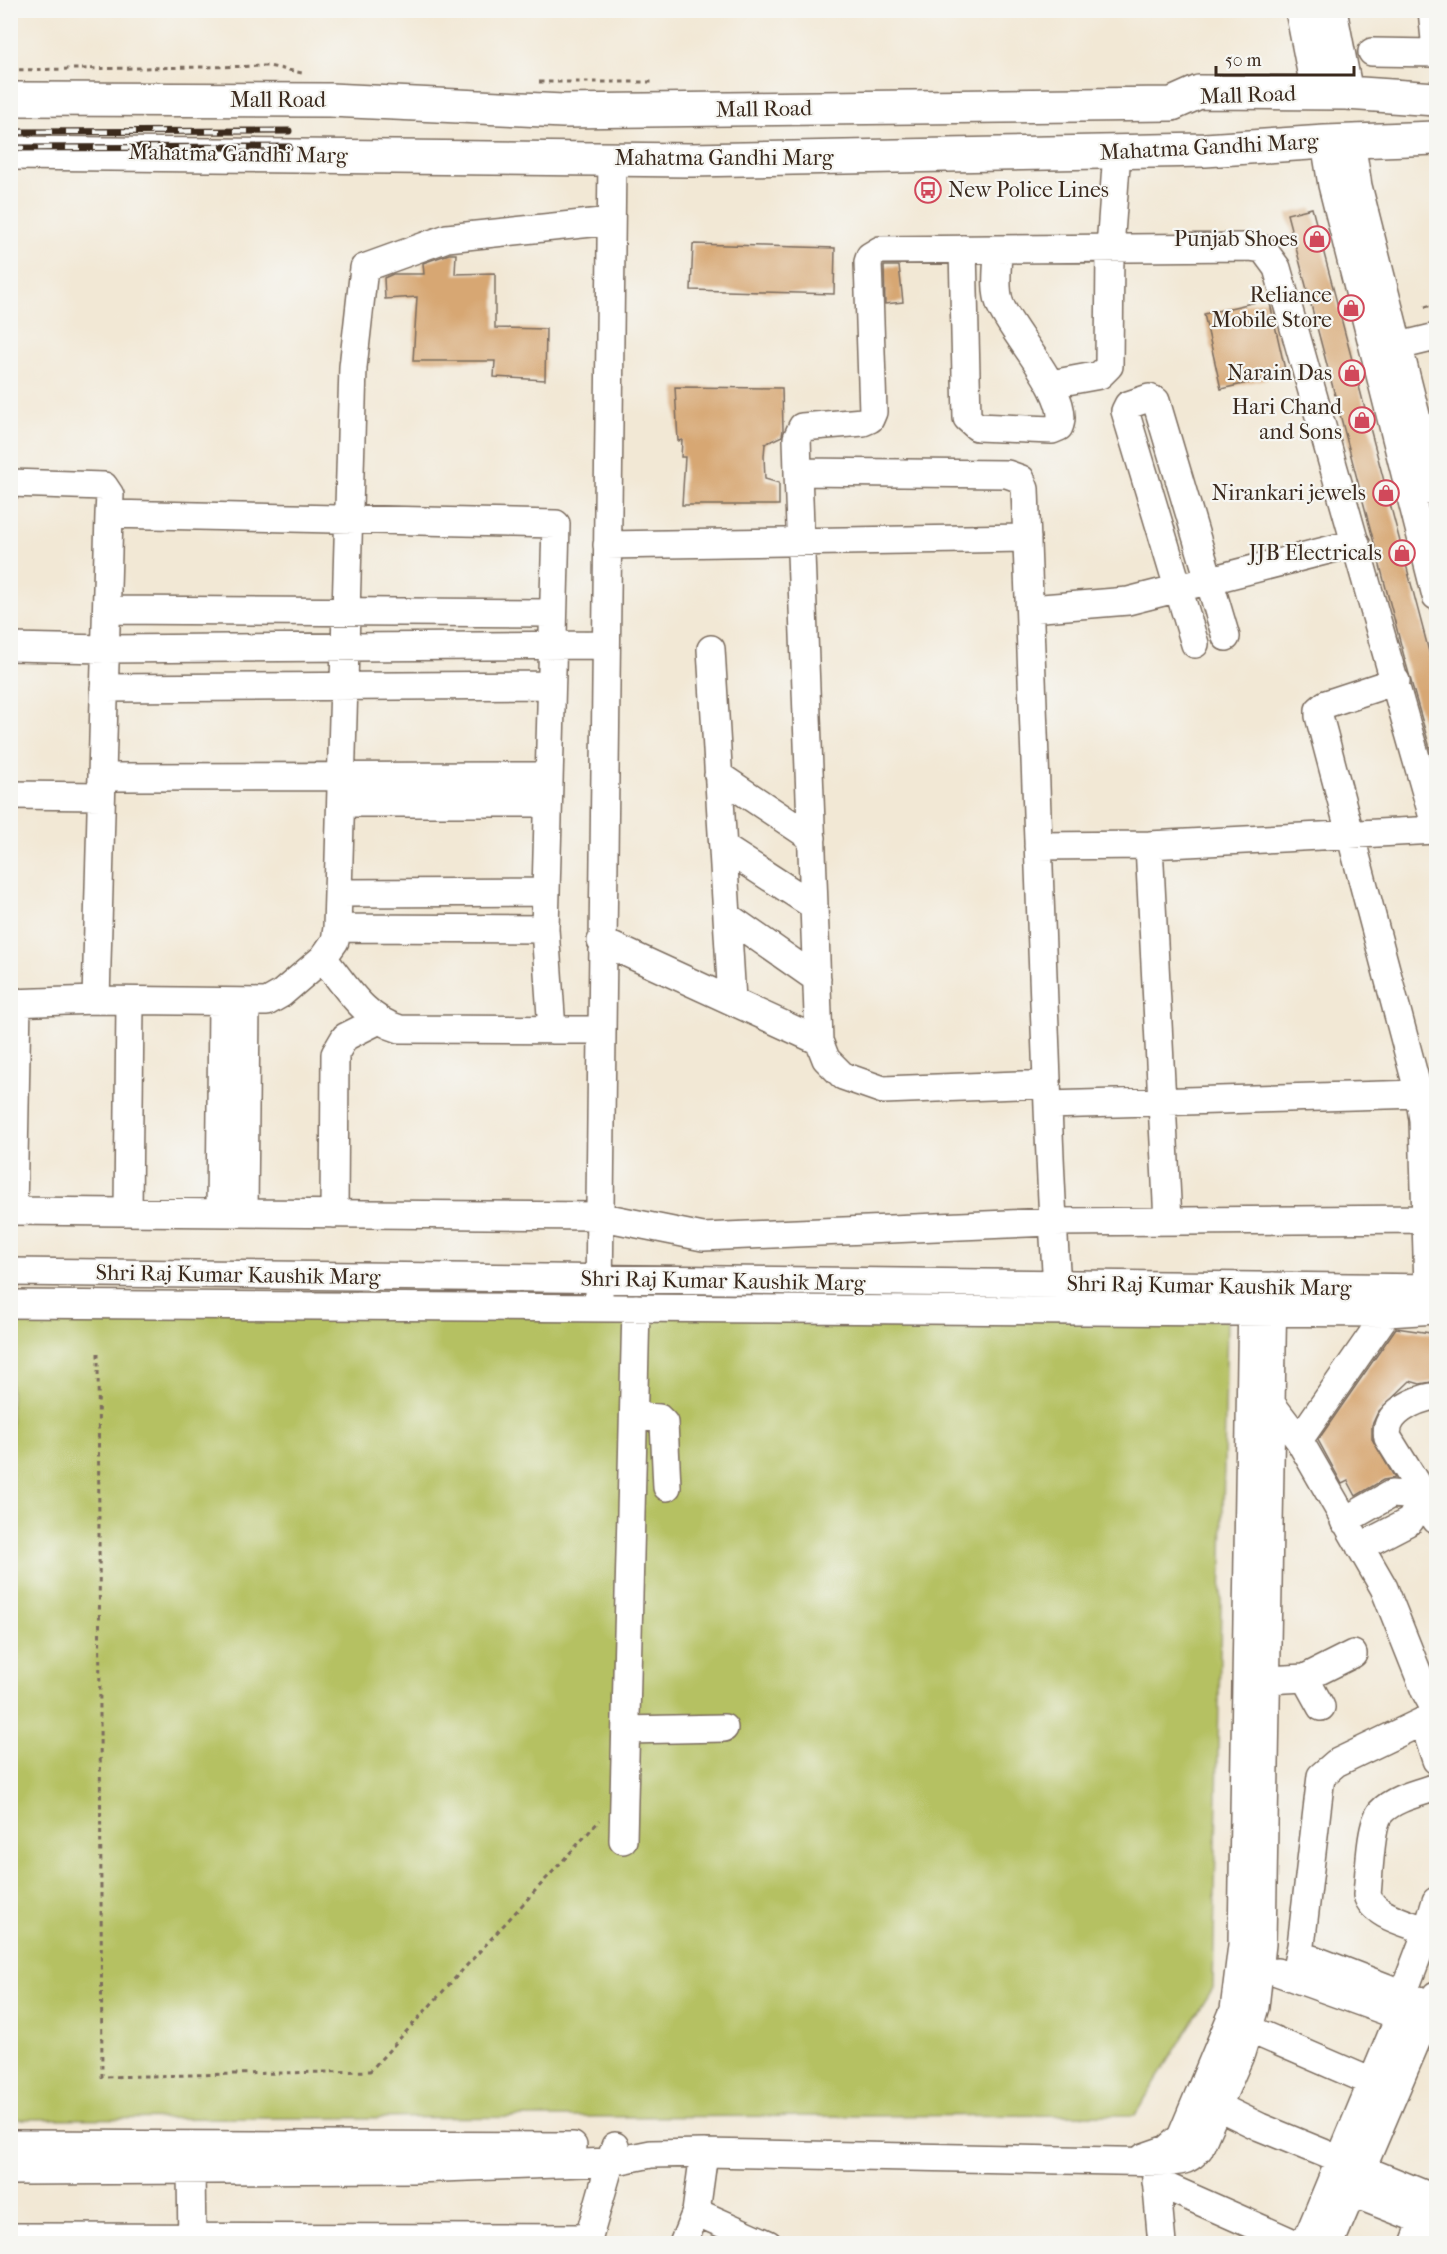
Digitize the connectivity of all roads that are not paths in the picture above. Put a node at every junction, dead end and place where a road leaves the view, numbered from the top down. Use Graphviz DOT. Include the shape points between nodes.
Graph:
graph roads {
  1 [pos="1302,10"];
  2 [pos="1329,10"];
  3 [pos="1432,10"];
  4 [pos="1372,52"];
  5 [pos="1437,52"];
  6 [pos="1332,93"];
  7 [pos="1436,98"];
  8 [pos="10,99"];
  9 [pos="494,108"];
  10 [pos="1338,141"];
  11 [pos="1434,141"];
  12 [pos="1118,152"];
  13 [pos="10,153"];
  14 [pos="495,158"];
  15 [pos="612,159"];
  16 [pos="611,221"];
  17 [pos="1110,248"];
  18 [pos="963,249"];
  19 [pos="998,249"];
  20 [pos="1437,337"];
  21 [pos="1399,346"];
  22 [pos="1105,372"];
  23 [pos="1051,384"];
  24 [pos="1124,408"];
  25 [pos="798,472"];
  26 [pos="10,483"];
  27 [pos="1437,494"];
  28 [pos="109,514"];
  29 [pos="348,519"];
  30 [pos="1027,538"];
  31 [pos="800,541"];
  32 [pos="1356,543"];
  33 [pos="606,545"];
  34 [pos="1209,580"];
  35 [pos="1178,588"];
  36 [pos="1437,596"];
  37 [pos="1030,609"];
  38 [pos="107,610"];
  39 [pos="348,612"];
  40 [pos="554,613"];
  41 [pos="1226,638"];
  42 [pos="1195,644"];
  43 [pos="552,645"];
  44 [pos="605,645"];
  45 [pos="347,646"];
  46 [pos="10,647"];
  47 [pos="105,649"];
  48 [pos="711,649"];
  49 [pos="1396,681"];
  50 [pos="551,685"];
  51 [pos="345,686"];
  52 [pos="104,688"];
  53 [pos="718,775"];
  54 [pos="549,776"];
  55 [pos="342,777"];
  56 [pos="102,787"];
  57 [pos="10,795"];
  58 [pos="341,803"];
  59 [pos="548,803"];
  60 [pos="1437,829"];
  61 [pos="1350,833"];
  62 [pos="812,838"];
  63 [pos="1149,845"];
  64 [pos="1038,846"];
  65 [pos="723,848"];
  66 [pos="546,892"];
  67 [pos="338,893"];
  68 [pos="814,906"];
  69 [pos="727,916"];
  70 [pos="337,928"];
  71 [pos="545,929"];
  72 [pos="602,941"];
  73 [pos="323,958"];
  74 [pos="817,979"];
  75 [pos="96,1000"];
  76 [pos="732,1000"];
  77 [pos="130,1001"];
  78 [pos="234,1002"];
  79 [pos="14,1003"];
  80 [pos="377,1021"];
  81 [pos="552,1030"];
  82 [pos="600,1030"];
  83 [pos="819,1041"];
  84 [pos="1048,1094"];
  85 [pos="1419,1094"];
  86 [pos="1162,1102"];
  87 [pos="1430,1119"];
  88 [pos="12,1210"];
  89 [pos="128,1212"];
  90 [pos="232,1213"];
  91 [pos="334,1214"];
  92 [pos="598,1216"];
  93 [pos="1427,1219"];
  94 [pos="1168,1221"];
  95 [pos="1052,1222"];
  96 [pos="10,1272"];
  97 [pos="600,1279"];
  98 [pos="1058,1284"];
  99 [pos="1434,1295"];
  100 [pos="1262,1298"];
  101 [pos="10,1304"];
  102 [pos="598,1308"];
  103 [pos="636,1308"];
  104 [pos="1387,1312"];
  105 [pos="1251,1388"];
  106 [pos="1437,1396"];
  107 [pos="1273,1405"];
  108 [pos="634,1416"];
  109 [pos="1299,1440"];
  110 [pos="632,1486"];
  111 [pos="1430,1492"];
  112 [pos="1437,1520"];
  113 [pos="1344,1521"];
  114 [pos="1360,1548"];
  115 [pos="1353,1654"];
  116 [pos="1305,1678"];
  117 [pos="1267,1680"];
  118 [pos="1432,1705"];
  119 [pos="1321,1707"];
  120 [pos="724,1728"];
  121 [pos="626,1730"];
  122 [pos="1437,1760"];
  123 [pos="1437,1787"];
  124 [pos="623,1840"];
  125 [pos="1437,1901"];
  126 [pos="1427,1931"];
  127 [pos="1260,1966"];
  128 [pos="1298,1980"];
  129 [pos="1424,2010"];
  130 [pos="1249,2029"];
  131 [pos="1383,2087"];
  132 [pos="1217,2106"];
  133 [pos="10,2144"];
  134 [pos="704,2153"];
  135 [pos="626,2154"];
  136 [pos="1149,2164"];
  137 [pos="1352,2164"];
  138 [pos="10,2171"];
  139 [pos="191,2171"];
  140 [pos="1352,2193"];
  141 [pos="696,2212"];
  142 [pos="1430,2213"];
  143 [pos="10,2237"];
  144 [pos="192,2241"];
  145 [pos="594,2242"];
  146 [pos="1158,2242"];
  147 [pos="682,2244"];
  148 [pos="768,2244"];
  149 [pos="1296,2244"];
  150 [pos="1305,2244"];
  151 [pos="1330,2244"];
  1 -- 6 [label="main road"];
  2 -- 6 [label="main road"];
  3 -- 5 [label="street"];
  4 -- 5 [label="street"];
  6 -- 7 [label="main road, Mall Road"];
  6 -- 9 [label="main road, Mall Road" via="1199,92 1172,104 563,111"];
  8 -- 9 [label="main road, Mall Road" via="330,100"];
  9 -- 14 [label="main road"];
  10 -- 11 [label="main road, Mahatma Gandhi Marg"];
  10 -- 12 [label="main road, Mahatma Gandhi Marg"];
  10 -- 21 [label="street" via="1358,186"];
  10 -- 36 [label="street" via="1332,185"];
  12 -- 15 [label="main road, Mahatma Gandhi Marg"];
  12 -- 17 [label="street"];
  13 -- 14 [label="main road, Mahatma Gandhi Marg"];
  14 -- 15 [label="main road, Mahatma Gandhi Marg"];
  15 -- 16 [label="street"];
  16 -- 29 [label="street" via="447,238 364,268 352,367"];
  16 -- 33 [label="street"];
  17 -- 19 [label="street"];
  17 -- 22 [label="street" via="1109,360"];
  17 -- 32 [label="street" via="1263,249 1277,268"];
  18 -- 19 [label="street"];
  18 -- 23 [label="street" via="967,418 977,427 1052,430 1059,427 1062,415"];
  18 -- 25 [label="street" via="880,250 870,256 873,412 863,422 802,427 797,438"];
  19 -- 23 [label="street" via="999,301"];
  20 -- 21 [label="street"];
  21 -- 27 [label="street"];
  22 -- 23 [label="street"];
  22 -- 24 [label="street"];
  24 -- 34 [label="street" via="1149,398 1156,401"];
  24 -- 35 [label="street"];
  25 -- 30 [label="street" via="1016,476 1025,489"];
  25 -- 31 [label="street"];
  26 -- 28 [label="street" via="104,486 110,495"];
  28 -- 29 [label="street"];
  28 -- 38 [label="street"];
  29 -- 39 [label="street"];
  29 -- 40 [label="street" via="556,524"];
  30 -- 31 [label="street"];
  30 -- 37 [label="street"];
  31 -- 33 [label="street"];
  31 -- 62 [label="street"];
  32 -- 34 [label="street"];
  32 -- 49 [label="street"];
  33 -- 44 [label="street"];
  34 -- 35 [label="street"];
  34 -- 41 [label="street"];
  35 -- 37 [label="street" via="1128,601"];
  35 -- 42 [label="street"];
  37 -- 64 [label="street"];
  38 -- 39 [label="street"];
  38 -- 47 [label="street"];
  39 -- 40 [label="street"];
  39 -- 45 [label="street"];
  40 -- 43 [label="street"];
  43 -- 44 [label="street"];
  43 -- 45 [label="street"];
  43 -- 50 [label="street"];
  44 -- 72 [label="street"];
  45 -- 47 [label="street"];
  45 -- 51 [label="street"];
  46 -- 47 [label="street"];
  47 -- 52 [label="street"];
  48 -- 53 [label="street"];
  49 -- 60 [label="street"];
  49 -- 61 [label="street" via="1326,704 1319,710"];
  50 -- 51 [label="street"];
  50 -- 54 [label="street"];
  51 -- 52 [label="street"];
  51 -- 55 [label="street"];
  52 -- 56 [label="street"];
  53 -- 62 [label="street"];
  53 -- 65 [label="street"];
  54 -- 55 [label="street"];
  54 -- 59 [label="street"];
  55 -- 56 [label="street"];
  55 -- 58 [label="street"];
  56 -- 57 [label="street"];
  56 -- 75 [label="street"];
  58 -- 59 [label="street"];
  58 -- 67 [label="street"];
  59 -- 66 [label="street"];
  60 -- 61 [label="street"];
  61 -- 63 [label="street"];
  61 -- 85 [label="street"];
  62 -- 68 [label="street"];
  63 -- 64 [label="street"];
  63 -- 86 [label="street"];
  64 -- 84 [label="street"];
  65 -- 68 [label="street"];
  65 -- 69 [label="street"];
  66 -- 67 [label="street"];
  66 -- 71 [label="street"];
  67 -- 70 [label="street"];
  68 -- 74 [label="street"];
  69 -- 74 [label="street"];
  69 -- 76 [label="street"];
  70 -- 71 [label="street"];
  70 -- 73 [label="street" via="335,941"];
  71 -- 81 [label="street"];
  72 -- 76 [label="street"];
  72 -- 82 [label="street"];
  73 -- 78 [label="street" via="274,999"];
  73 -- 80 [label="street"];
  74 -- 83 [label="street"];
  75 -- 77 [label="street"];
  75 -- 79 [label="street"];
  76 -- 83 [label="street"];
  77 -- 78 [label="street"];
  77 -- 89 [label="street"];
  78 -- 90 [label="street"];
  79 -- 88 [label="street"];
  80 -- 81 [label="street" via="400,1029"];
  80 -- 91 [label="street" via="345,1037 335,1054"];
  81 -- 82 [label="street"];
  82 -- 92 [label="street"];
  83 -- 84 [label="street" via="826,1059 843,1076 883,1090"];
  84 -- 86 [label="street"];
  84 -- 95 [label="street"];
  85 -- 86 [label="street"];
  85 -- 87 [label="street"];
  86 -- 94 [label="street"];
  87 -- 93 [label="street"];
  88 -- 89 [label="street"];
  89 -- 90 [label="street"];
  90 -- 91 [label="street"];
  91 -- 92 [label="street"];
  92 -- 95 [label="street" via="703,1237"];
  92 -- 97 [label="street"];
  93 -- 94 [label="street"];
  93 -- 99 [label="street"];
  94 -- 95 [label="street"];
  95 -- 98 [label="street"];
  96 -- 97 [label="street, Shri Raj Kumar Kaushik Marg"];
  97 -- 98 [label="street, Shri Raj Kumar Kaushik Marg"];
  97 -- 102 [label="street"];
  98 -- 100 [label="street, Shri Raj Kumar Kaushik Marg"];
  99 -- 100 [label="street, Shri Raj Kumar Kaushik Marg"];
  99 -- 104 [label="street, Shri Raj Kumar Kaushik Marg"];
  100 -- 103 [label="street, Shri Raj Kumar Kaushik Marg"];
  100 -- 104 [label="street, Shri Raj Kumar Kaushik Marg"];
  100 -- 105 [label="street"];
  100 -- 107 [label="street"];
  101 -- 102 [label="street, Shri Raj Kumar Kaushik Marg"];
  102 -- 103 [label="street, Shri Raj Kumar Kaushik Marg"];
  103 -- 108 [label="street"];
  104 -- 109 [label="street"];
  105 -- 107 [label="street"];
  105 -- 136 [label="street" via="1242,1945 1234,2010 1181,2137"];
  106 -- 111 [label="street" via="1407,1405 1388,1422 1386,1430"];
  107 -- 109 [label="street"];
  107 -- 117 [label="street"];
  108 -- 110 [label="street"];
  108 -- 110 [label="street" via="659,1418 664,1423 677,1487"];
  109 -- 113 [label="street"];
  110 -- 121 [label="street"];
  111 -- 112 [label="street"];
  111 -- 113 [label="street" via="1391,1494"];
  111 -- 114 [label="street" via="1410,1521"];
  113 -- 114 [label="street"];
  114 -- 118 [label="street" via="1384,1588"];
  115 -- 116 [label="street"];
  116 -- 117 [label="street"];
  116 -- 119 [label="street"];
  117 -- 127 [label="street"];
  118 -- 122 [label="street"];
  118 -- 128 [label="street" via="1321,1776"];
  120 -- 121 [label="street"];
  121 -- 124 [label="street"];
  123 -- 126 [label="street" via="1401,1799 1379,1815 1367,1895 1376,1910"];
  125 -- 126 [label="street"];
  126 -- 129 [label="street"];
  127 -- 128 [label="street"];
  127 -- 130 [label="street"];
  128 -- 129 [label="street" via="1313,1959"];
  129 -- 131 [label="street"];
  130 -- 131 [label="street"];
  130 -- 132 [label="street"];
  131 -- 137 [label="street"];
  132 -- 136 [label="street" via="1193,2157"];
  132 -- 137 [label="street"];
  133 -- 135 [label="street"];
  134 -- 135 [label="street"];
  134 -- 136 [label="street"];
  134 -- 141 [label="street"];
  135 -- 139 [label="street" via="414,2169"];
  135 -- 145 [label="street"];
  136 -- 146 [label="street"];
  136 -- 149 [label="street"];
  137 -- 140 [label="street"];
  137 -- 142 [label="street"];
  137 -- 150 [label="street"];
  138 -- 139 [label="street"];
  139 -- 144 [label="street"];
  140 -- 142 [label="street"];
  140 -- 151 [label="street"];
  141 -- 147 [label="street"];
  141 -- 148 [label="street"];
  143 -- 144 [label="street"];
  144 -- 145 [label="street"];
}
